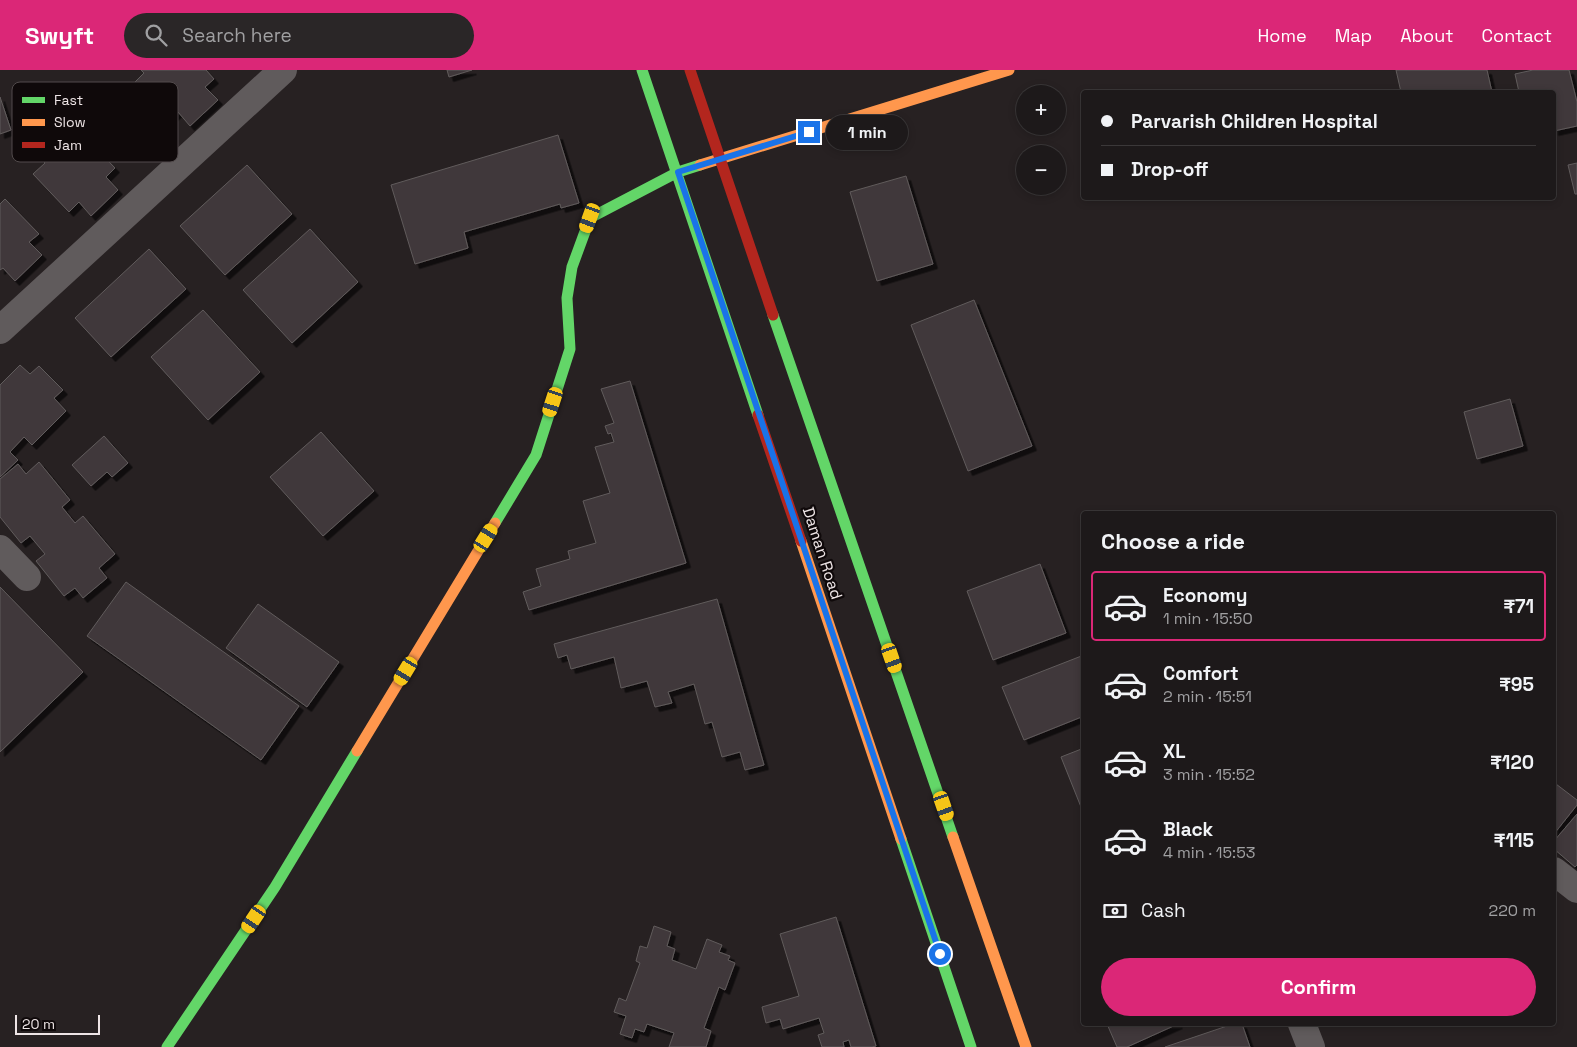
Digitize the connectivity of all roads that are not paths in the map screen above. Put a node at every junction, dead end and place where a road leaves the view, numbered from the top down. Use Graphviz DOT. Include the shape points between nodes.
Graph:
graph roads {
  1 [pos="283,70"];
  2 [pos="642,70"];
  3 [pos="690,70"];
  4 [pos="1009,70"];
  5 [pos="719,160"];
  6 [pos="678,172"];
  7 [pos="0,330"];
  8 [pos="0,549"];
  9 [pos="27,577"];
  10 [pos="1556,873"];
  11 [pos="1577,889"];
  12 [pos="1303,1026"];
  13 [pos="168,1047"];
  14 [pos="971,1047"];
  15 [pos="1026,1047"];
  16 [pos="1311,1047"];
  1 -- 7 [label="street"];
  2 -- 6 [label="main road, Daman Road"];
  3 -- 5 [label="main road"];
  4 -- 5 [label="main road"];
  5 -- 6 [label="main road"];
  5 -- 15 [label="main road"];
  6 -- 13 [label="main road" via="590,218 572,266 567,298 570,349 536,456 275,887"];
  6 -- 14 [label="main road, Daman Road"];
  8 -- 9 [label="street"];
  10 -- 11 [label="street"];
  12 -- 16 [label="street"];
}
